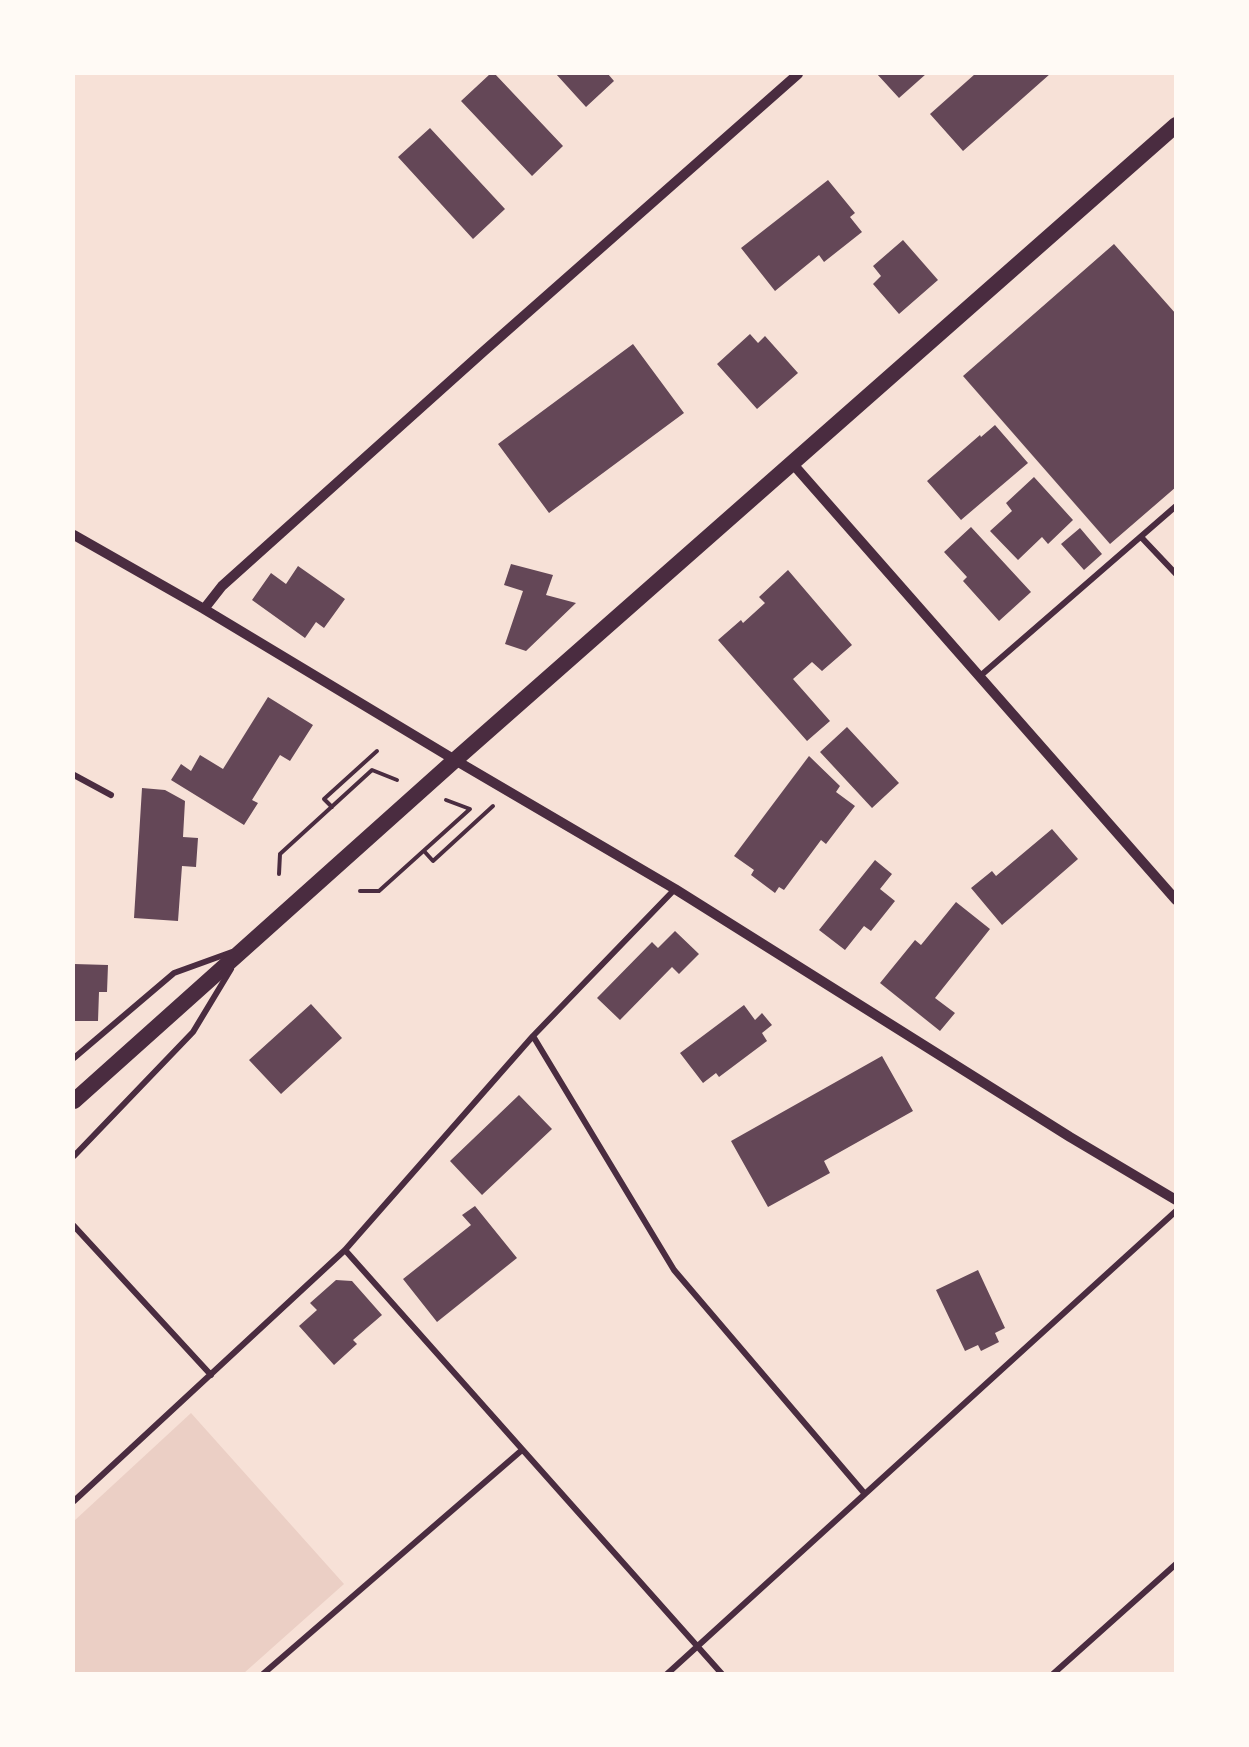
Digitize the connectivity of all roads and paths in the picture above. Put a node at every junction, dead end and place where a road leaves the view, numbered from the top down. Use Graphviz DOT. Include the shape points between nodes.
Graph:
graph roads {
  1 [pos="798,74"];
  2 [pos="1176,125"];
  3 [pos="792,463"];
  4 [pos="1176,506"];
  5 [pos="74,535"];
  6 [pos="1141,537"];
  7 [pos="1176,574"];
  8 [pos="204,609"];
  9 [pos="979,677"];
  10 [pos="377,752"];
  11 [pos="455,760"];
  12 [pos="372,770"];
  13 [pos="74,775"];
  14 [pos="111,795"];
  15 [pos="493,806"];
  16 [pos="332,807"];
  17 [pos="470,809"];
  18 [pos="424,851"];
  19 [pos="279,874"];
  20 [pos="675,889"];
  21 [pos="360,891"];
  22 [pos="1176,900"];
  23 [pos="244,948"];
  24 [pos="533,1036"];
  25 [pos="74,1058"];
  26 [pos="74,1101"];
  27 [pos="74,1156"];
  28 [pos="1176,1200"];
  29 [pos="1176,1211"];
  30 [pos="74,1226"];
  31 [pos="345,1250"];
  32 [pos="211,1375"];
  33 [pos="522,1450"];
  34 [pos="866,1494"];
  35 [pos="74,1501"];
  36 [pos="1176,1564"];
  37 [pos="698,1646"];
  38 [pos="263,1674"];
  39 [pos="667,1674"];
  40 [pos="722,1674"];
  41 [pos="1053,1674"];
  1 -- 8 [label="street" via="222,586"];
  2 -- 3 [label="highway"];
  3 -- 9 [label="street"];
  3 -- 11 [label="highway"];
  4 -- 6 [label="street"];
  5 -- 8 [label="street"];
  6 -- 7 [label="street"];
  6 -- 9 [label="street"];
  8 -- 11 [label="street"];
  9 -- 22 [label="street"];
  10 -- 16 [label="path" via="324,799"];
  11 -- 20 [label="street"];
  11 -- 23 [label="highway"];
  12 -- 16 [label="path"];
  13 -- 14 [label="street"];
  15 -- 18 [label="path" via="432,861"];
  16 -- 19 [label="path" via="280,854"];
  17 -- 18 [label="path"];
  18 -- 21 [label="path" via="379,891"];
  20 -- 24 [label="street"];
  20 -- 28 [label="street"];
  23 -- 25 [label="street" via="174,973"];
  23 -- 26 [label="highway"];
  23 -- 27 [label="street" via="193,1032"];
  24 -- 31 [label="street"];
  24 -- 34 [label="street" via="674,1270"];
  29 -- 34 [label="street"];
  30 -- 32 [label="street"];
  31 -- 32 [label="street"];
  31 -- 33 [label="street"];
  32 -- 35 [label="street"];
  33 -- 37 [label="street"];
  33 -- 38 [label="street"];
  34 -- 37 [label="street"];
  36 -- 41 [label="street"];
  37 -- 39 [label="street"];
  37 -- 40 [label="street"];
}
